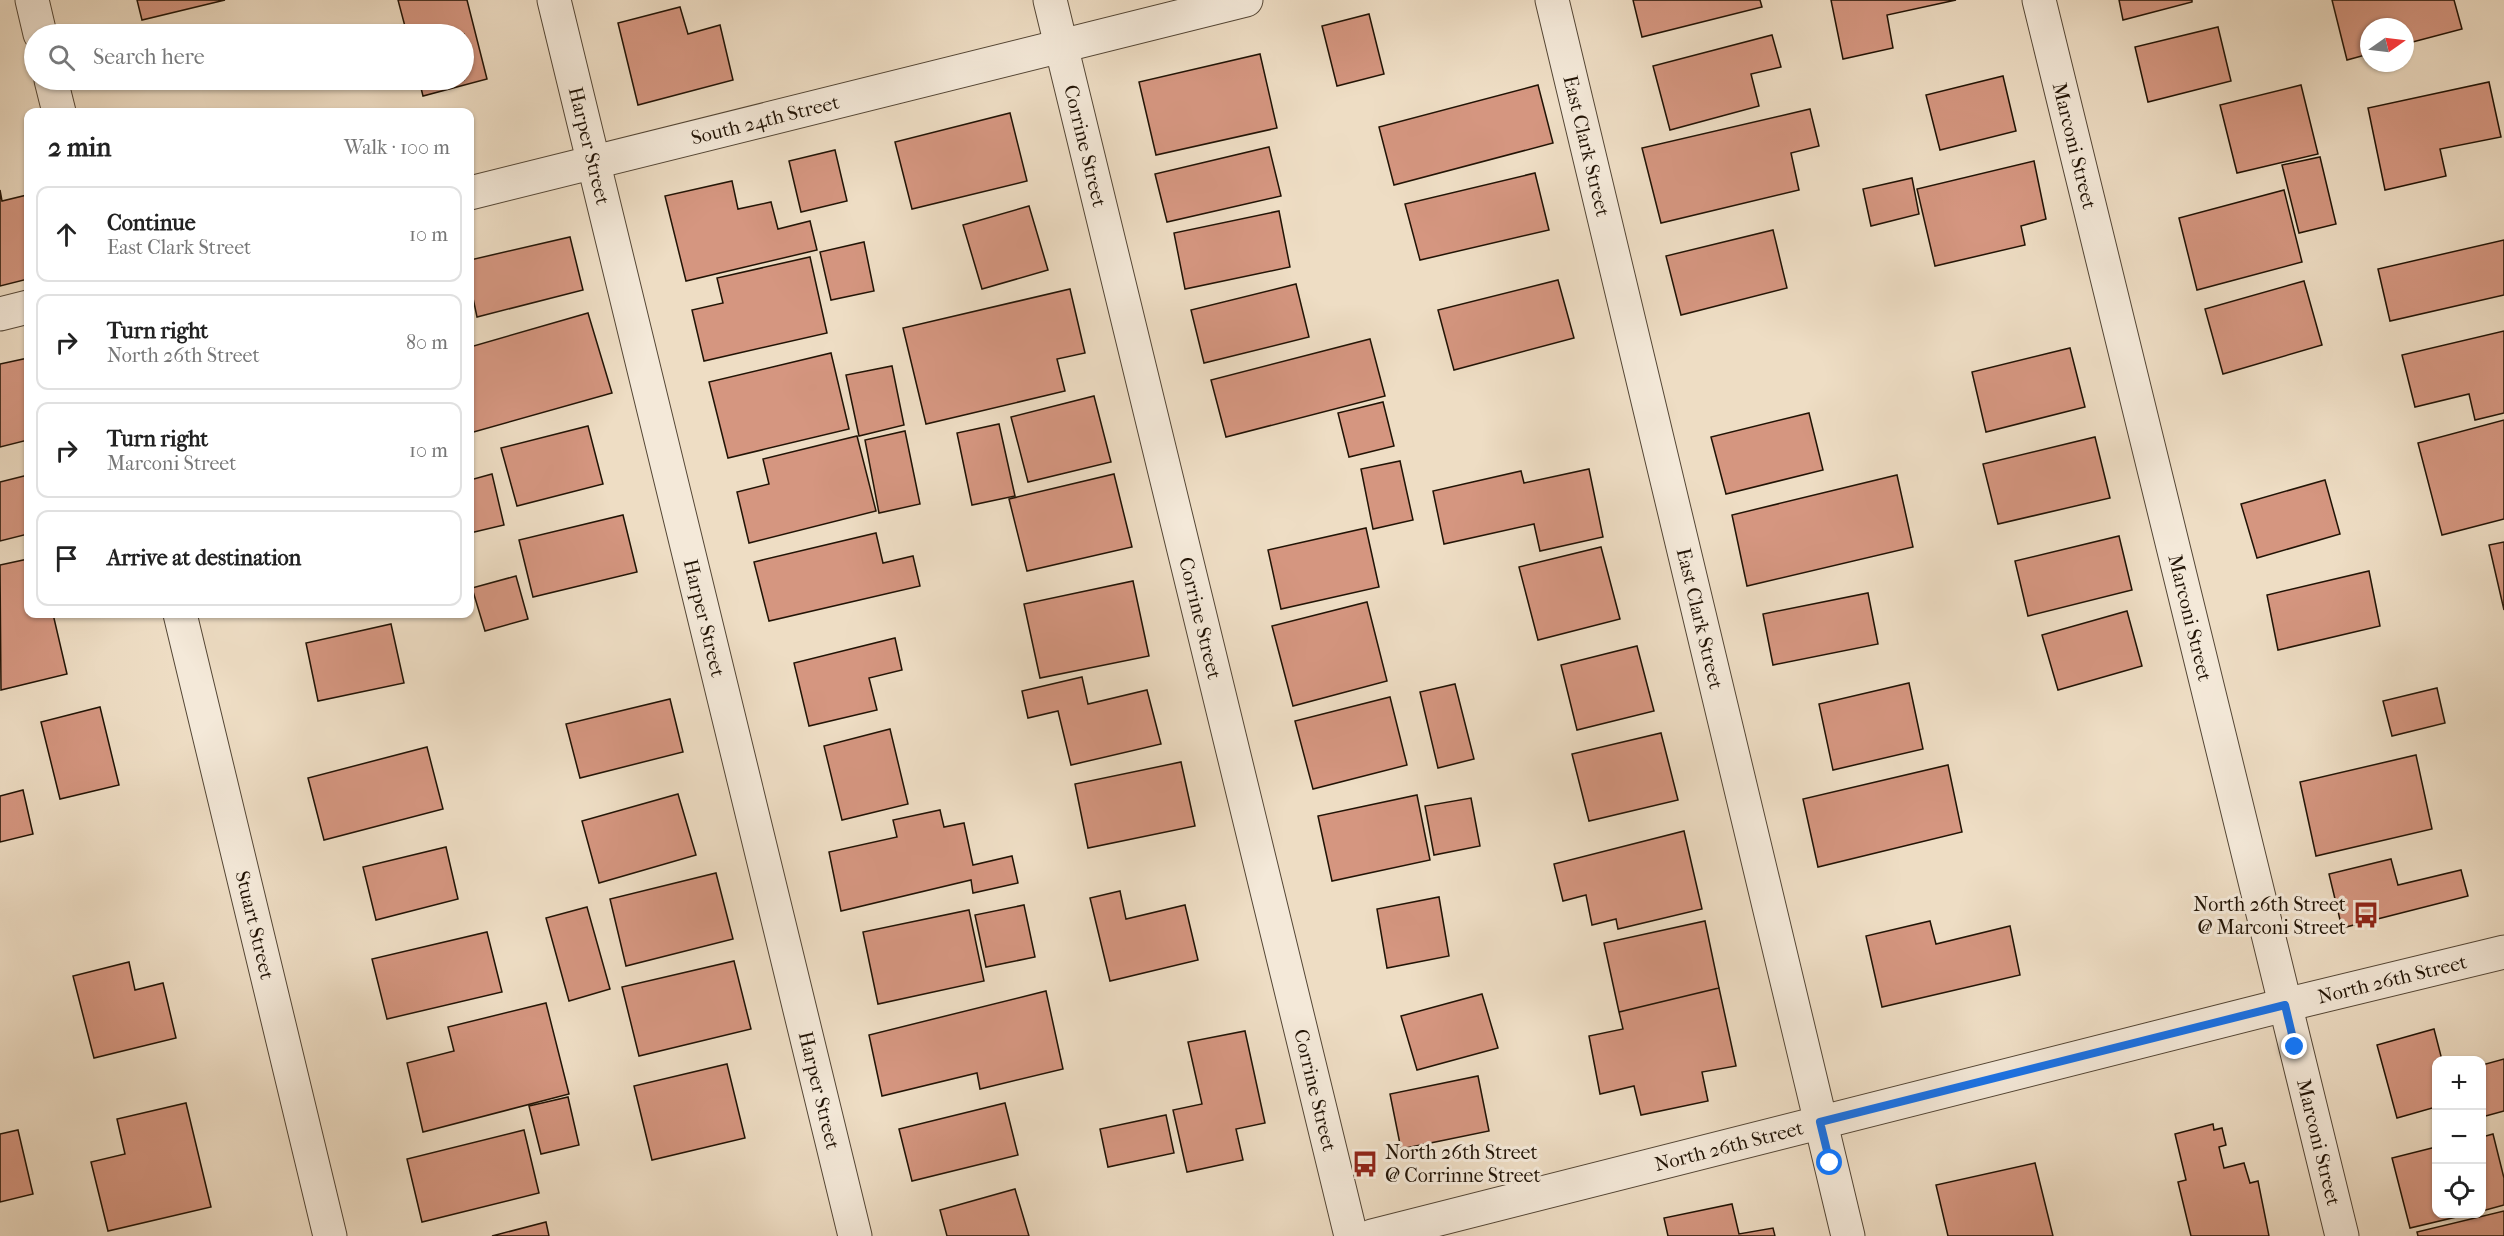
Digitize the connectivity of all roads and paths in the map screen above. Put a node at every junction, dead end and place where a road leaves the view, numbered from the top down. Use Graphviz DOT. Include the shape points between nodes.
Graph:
graph roads {
  1 [pos="32,0"];
  2 [pos="554,0"];
  3 [pos="1050,0"];
  4 [pos="1246,0"];
  5 [pos="1552,0"];
  6 [pos="2039,0"];
  7 [pos="38,24"];
  8 [pos="1061,44"];
  9 [pos="54,90"];
  10 [pos="58,108"];
  11 [pos="594,162"];
  12 [pos="474,192"];
  13 [pos="24,308"];
  14 [pos="0,314"];
  15 [pos="181,618"];
  16 [pos="2504,952"];
  17 [pos="2285,1005"];
  18 [pos="1820,1122"];
  19 [pos="330,1236"];
  20 [pos="855,1236"];
  21 [pos="1351,1236"];
  22 [pos="1372,1236"];
  23 [pos="1848,1236"];
  24 [pos="2342,1236"];
  1 -- 7 [label="street"];
  2 -- 11 [label="street, Harper Street"];
  3 -- 8 [label="street, Corrine Street"];
  4 -- 8 [label="street, South 24th Street"];
  5 -- 18 [label="street, East Clark Street"];
  6 -- 17 [label="street, Marconi Street"];
  8 -- 11 [label="street, South 24th Street"];
  8 -- 21 [label="street, Corrine Street"];
  9 -- 10 [label="street"];
  11 -- 12 [label="street, South 24th Street"];
  11 -- 20 [label="street, Harper Street"];
  13 -- 14 [label="street"];
  15 -- 19 [label="street, Stuart Street"];
  16 -- 17 [label="street, North 26th Street"];
  17 -- 18 [label="street, North 26th Street"];
  17 -- 24 [label="street, Marconi Street"];
  18 -- 22 [label="street, North 26th Street"];
  18 -- 23 [label="street, East Clark Street"];
}
